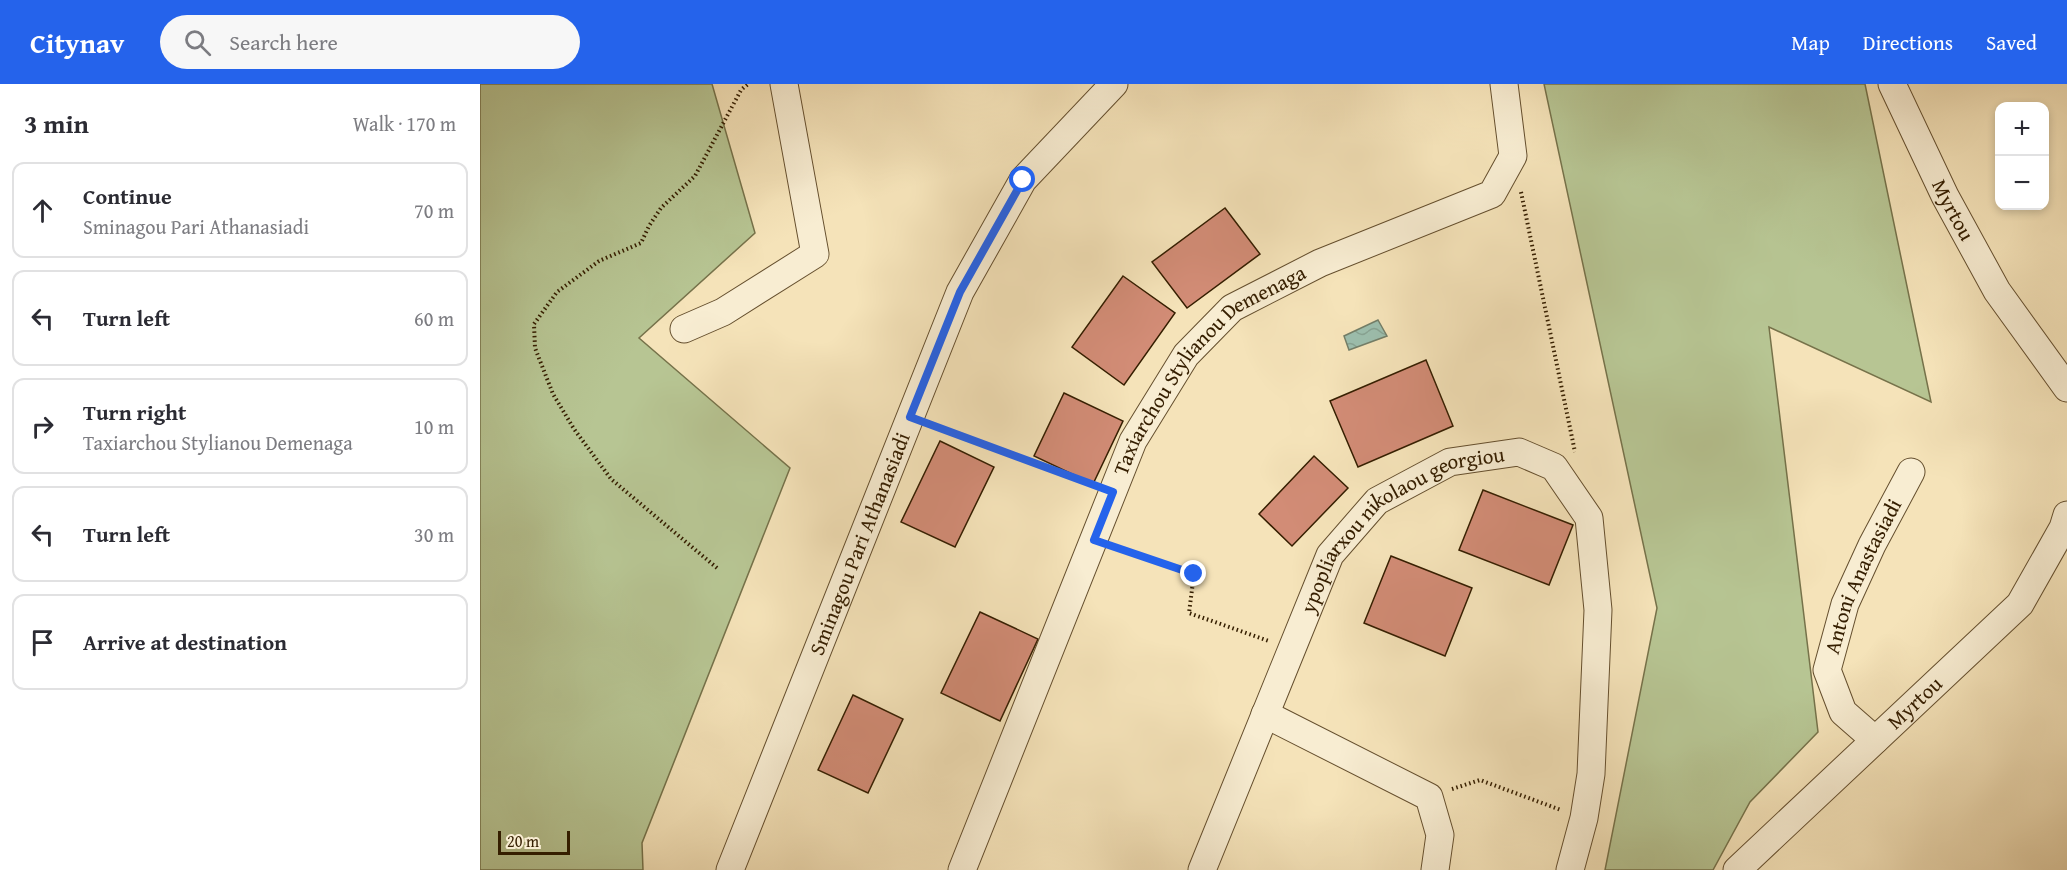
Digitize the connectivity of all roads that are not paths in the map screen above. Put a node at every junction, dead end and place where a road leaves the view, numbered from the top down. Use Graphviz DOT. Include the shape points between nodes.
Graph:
graph roads {
  1 [pos="784,84"];
  2 [pos="1114,84"];
  3 [pos="1503,84"];
  4 [pos="1892,84"];
  5 [pos="684,329"];
  6 [pos="2067,388"];
  7 [pos="1911,472"];
  8 [pos="2067,515"];
  9 [pos="1264,714"];
  10 [pos="1875,740"];
  11 [pos="1572,865"];
  12 [pos="730,870"];
  13 [pos="962,870"];
  14 [pos="1202,870"];
  15 [pos="1435,870"];
  16 [pos="1737,870"];
  1 -- 5 [label="street" via="815,255 723,312"];
  2 -- 12 [label="street, Sminagou Pari Athanasiadi" via="1023,180 960,292"];
  3 -- 13 [label="street, Taxiarchou Stylianou Demenaga" via="1513,156 1492,194 1320,263 1232,308 1186,355 1133,441"];
  4 -- 6 [label="street, Myrtou" via="1944,196 1997,291"];
  7 -- 10 [label="street, Antoni Anastasiadi" via="1845,604 1827,670 1843,712"];
  8 -- 10 [label="street, Myrtou" via="2020,604"];
  9 -- 11 [label="street, ypopliarxou nikolaou georgiou" via="1330,555 1377,501 1450,462 1519,452 1554,467 1589,518 1598,610 1591,774"];
  9 -- 14 [label="street, ypopliarxou nikolaou georgiou"];
  9 -- 15 [label="street" via="1429,797 1440,835"];
  10 -- 16 [label="street, Myrtou"];
}
